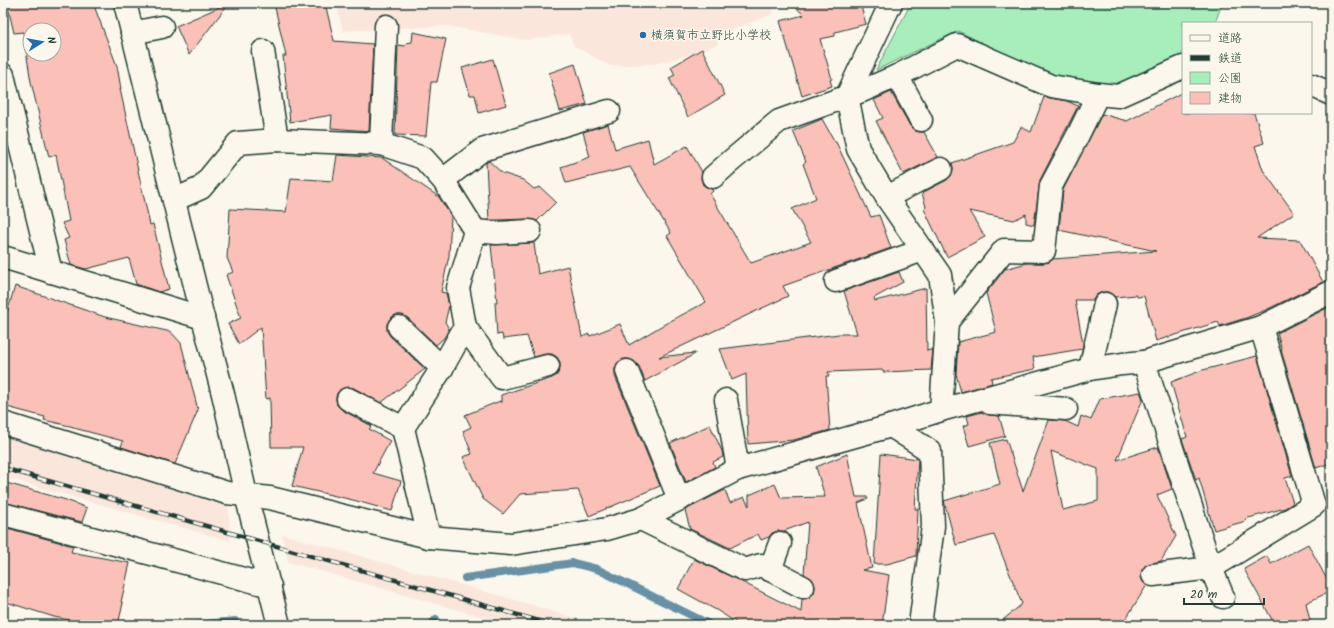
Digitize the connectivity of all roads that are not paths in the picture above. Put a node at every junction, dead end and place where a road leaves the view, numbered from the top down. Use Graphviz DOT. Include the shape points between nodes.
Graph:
graph roads {
  1 [pos="125,3"];
  2 [pos="891,3"];
  3 [pos="386,26"];
  4 [pos="162,27"];
  5 [pos="132,33"];
  6 [pos="262,51"];
  7 [pos="1182,67"];
  8 [pos="3,75"];
  9 [pos="897,76"];
  10 [pos="1312,85"];
  11 [pos="1098,94"];
  12 [pos="1331,94"];
  13 [pos="847,96"];
  14 [pos="609,111"];
  15 [pos="921,120"];
  16 [pos="277,140"];
  17 [pos="381,144"];
  18 [pos="941,169"];
  19 [pos="713,177"];
  20 [pos="443,180"];
  21 [pos="887,197"];
  22 [pos="174,200"];
  23 [pos="475,231"];
  24 [pos="530,231"];
  25 [pos="923,250"];
  26 [pos="3,257"];
  27 [pos="51,272"];
  28 [pos="836,281"];
  29 [pos="1331,292"];
  30 [pos="1105,304"];
  31 [pos="203,318"];
  32 [pos="947,322"];
  33 [pos="1261,326"];
  34 [pos="399,327"];
  35 [pos="466,328"];
  36 [pos="1144,362"];
  37 [pos="548,366"];
  38 [pos="442,368"];
  39 [pos="1090,369"];
  40 [pos="627,371"];
  41 [pos="348,399"];
  42 [pos="726,400"];
  43 [pos="975,402"];
  44 [pos="1066,409"];
  45 [pos="940,410"];
  46 [pos="3,423"];
  47 [pos="891,426"];
  48 [pos="403,428"];
  49 [pos="738,469"];
  50 [pos="246,495"];
  51 [pos="679,499"];
  52 [pos="3,514"];
  53 [pos="641,519"];
  54 [pos="429,537"];
  55 [pos="780,543"];
  56 [pos="1211,568"];
  57 [pos="770,570"];
  58 [pos="1153,575"];
  59 [pos="270,586"];
  60 [pos="803,587"];
  61 [pos="1223,597"];
  62 [pos="279,625"];
  63 [pos="920,625"];
  1 -- 5 [label="street"];
  2 -- 13 [label="street"];
  3 -- 17 [label="street"];
  4 -- 5 [label="street"];
  5 -- 22 [label="street"];
  6 -- 16 [label="street"];
  7 -- 11 [label="street" via="1118,96"];
  8 -- 27 [label="street"];
  9 -- 11 [label="street" via="957,45 1051,86"];
  9 -- 13 [label="street"];
  9 -- 15 [label="street"];
  10 -- 12 [label="street"];
  11 -- 32 [label="street" via="1051,186 1044,252 1004,250"];
  13 -- 19 [label="street" via="779,121"];
  13 -- 21 [label="street" via="858,149"];
  14 -- 20 [label="street" via="482,150"];
  16 -- 17 [label="street"];
  16 -- 22 [label="street" via="238,143 201,188"];
  17 -- 20 [label="street" via="423,158"];
  18 -- 21 [label="street"];
  20 -- 23 [label="street"];
  21 -- 25 [label="street"];
  22 -- 31 [label="street"];
  23 -- 24 [label="street"];
  23 -- 35 [label="street" via="458,288"];
  25 -- 28 [label="street"];
  25 -- 32 [label="street" via="940,275"];
  26 -- 27 [label="street"];
  27 -- 31 [label="street"];
  29 -- 33 [label="street"];
  30 -- 39 [label="street"];
  31 -- 50 [label="street"];
  32 -- 45 [label="street"];
  33 -- 36 [label="street"];
  33 -- 56 [label="street" via="1314,505"];
  34 -- 38 [label="street"];
  35 -- 37 [label="street" via="502,378"];
  35 -- 38 [label="street"];
  36 -- 39 [label="street"];
  36 -- 56 [label="street"];
  38 -- 48 [label="street"];
  39 -- 43 [label="street"];
  40 -- 51 [label="street"];
  41 -- 48 [label="street"];
  42 -- 49 [label="street"];
  43 -- 44 [label="street"];
  43 -- 45 [label="street"];
  45 -- 47 [label="street"];
  46 -- 50 [label="street" via="227,493"];
  47 -- 49 [label="street"];
  47 -- 63 [label="street" via="930,451 933,526"];
  48 -- 54 [label="street"];
  49 -- 51 [label="street"];
  50 -- 54 [label="street" via="270,498"];
  50 -- 59 [label="street"];
  51 -- 53 [label="street"];
  52 -- 59 [label="street"];
  53 -- 54 [label="street" via="606,529 511,544"];
  53 -- 57 [label="street" via="745,570 761,565"];
  55 -- 57 [label="street"];
  56 -- 58 [label="street"];
  56 -- 61 [label="street"];
  57 -- 60 [label="street"];
  59 -- 62 [label="street"];
}
